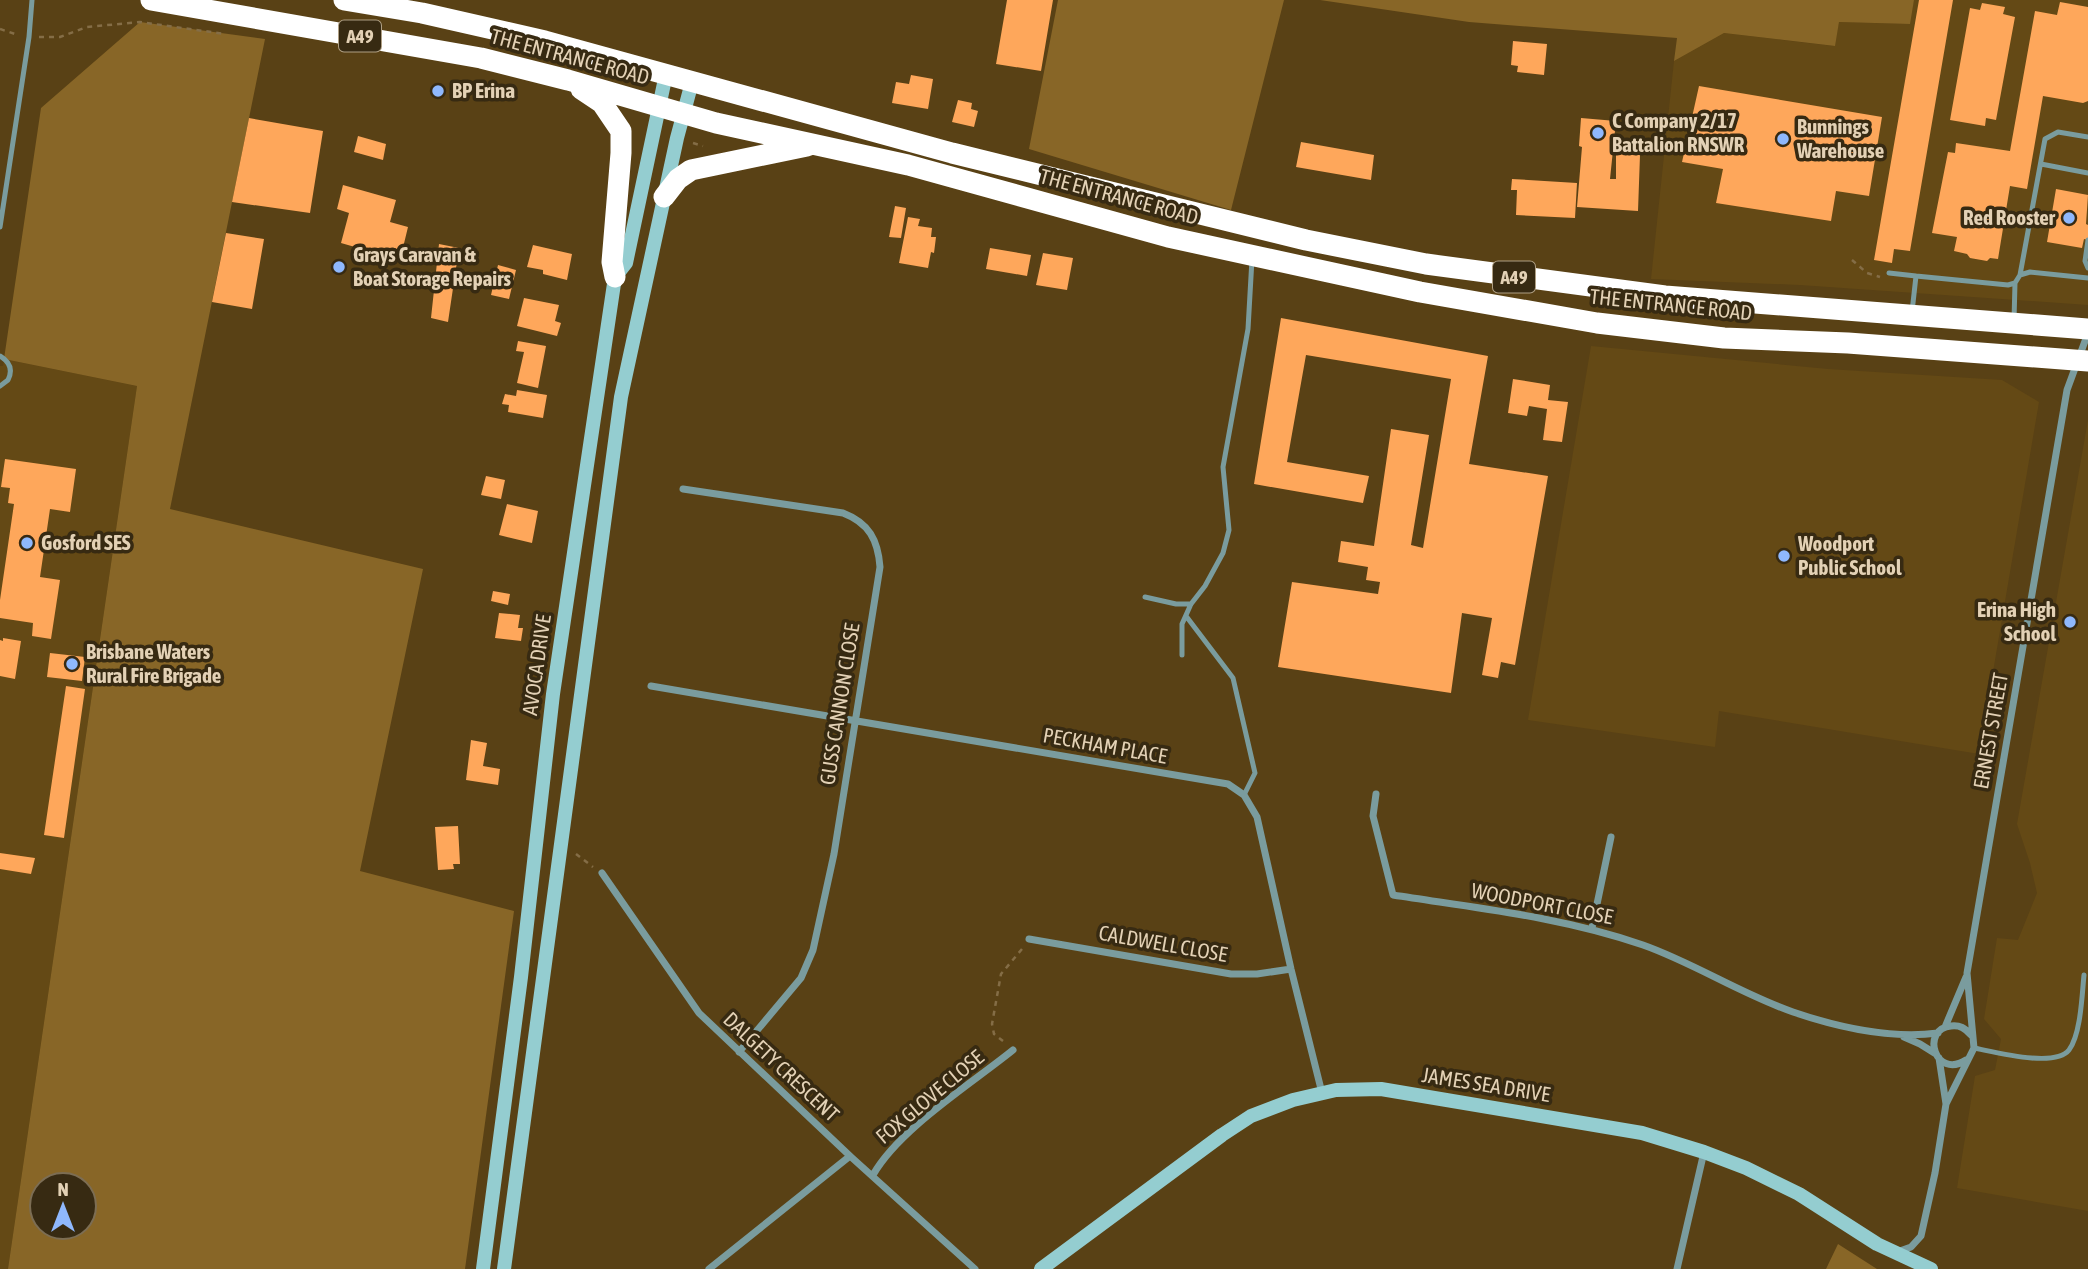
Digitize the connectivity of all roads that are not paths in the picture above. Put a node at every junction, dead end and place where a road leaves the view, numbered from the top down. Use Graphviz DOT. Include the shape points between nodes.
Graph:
graph roads {
  1 [pos="32,0"];
  2 [pos="151,0"];
  3 [pos="344,0"];
  4 [pos="666,74"];
  5 [pos="568,80"];
  6 [pos="692,82"];
  7 [pos="659,106"];
  8 [pos="683,113"];
  9 [pos="2088,137"];
  10 [pos="819,144"];
  11 [pos="2041,164"];
  12 [pos="2088,173"];
  13 [pos="664,197"];
  14 [pos="0,227"];
  15 [pos="2088,240"];
  16 [pos="1253,256"];
  17 [pos="2088,268"];
  18 [pos="1889,273"];
  19 [pos="2020,275"];
  20 [pos="1916,276"];
  21 [pos="615,277"];
  22 [pos="2088,278"];
  23 [pos="2015,283"];
  24 [pos="1912,315"];
  25 [pos="2014,323"];
  26 [pos="2088,331"];
  27 [pos="0,356"];
  28 [pos="2082,360"];
  29 [pos="0,386"];
  30 [pos="683,489"];
  31 [pos="1145,597"];
  32 [pos="1191,604"];
  33 [pos="1186,616"];
  34 [pos="1182,655"];
  35 [pos="651,685"];
  36 [pos="855,721"];
  37 [pos="1376,794"];
  38 [pos="1244,795"];
  39 [pos="1611,837"];
  40 [pos="602,873"];
  41 [pos="1592,928"];
  42 [pos="1029,939"];
  43 [pos="1291,969"];
  44 [pos="1967,973"];
  45 [pos="2084,975"];
  46 [pos="1942,1030"];
  47 [pos="1896,1035"];
  48 [pos="1971,1035"];
  49 [pos="1974,1048"];
  50 [pos="1013,1050"];
  51 [pos="739,1052"];
  52 [pos="1938,1056"];
  53 [pos="1968,1059"];
  54 [pos="1322,1093"];
  55 [pos="1946,1104"];
  56 [pos="1704,1152"];
  57 [pos="850,1156"];
  58 [pos="873,1175"];
  59 [pos="1897,1252"];
  60 [pos="1047,1266"];
  61 [pos="482,1269"];
  62 [pos="503,1269"];
  63 [pos="709,1269"];
  64 [pos="977,1269"];
  65 [pos="1677,1269"];
  66 [pos="1931,1269"];
  1 -- 14 [label="lane"];
  2 -- 5 [label="highway, THE ENTRANCE ROAD / A49" via="430,48"];
  3 -- 4 [label="highway, THE ENTRANCE ROAD / A49" via="545,41"];
  4 -- 6 [label="highway, THE ENTRANCE ROAD / A49"];
  4 -- 7 [label="main road, AVOCA DRIVE"];
  5 -- 7 [label="highway, THE ENTRANCE ROAD / A49"];
  5 -- 21 [label="highway" via="602,103 621,131 612,262"];
  6 -- 8 [label="main road"];
  6 -- 24 [label="highway, THE ENTRANCE ROAD / A49" via="1136,199 1426,264 1665,296"];
  7 -- 8 [label="highway, THE ENTRANCE ROAD / A49"];
  7 -- 21 [label="main road, AVOCA DRIVE" via="626,263"];
  8 -- 10 [label="highway, THE ENTRANCE ROAD / A49"];
  8 -- 13 [label="main road"];
  9 -- 11 [label="lane" via="2058,132 2045,139"];
  10 -- 13 [label="highway" via="691,170"];
  10 -- 16 [label="highway, THE ENTRANCE ROAD / A49"];
  11 -- 12 [label="lane"];
  11 -- 19 [label="lane"];
  13 -- 62 [label="main road" via="621,397"];
  15 -- 17 [label="lane"];
  16 -- 28 [label="highway, THE ENTRANCE ROAD / A49" via="1597,323 1724,338"];
  16 -- 32 [label="lane" via="1248,329 1223,467 1229,530 1223,553"];
  18 -- 20 [label="lane"];
  19 -- 22 [label="lane"];
  19 -- 23 [label="lane"];
  20 -- 23 [label="lane"];
  20 -- 24 [label="lane"];
  21 -- 61 [label="main road, AVOCA DRIVE" via="553,694"];
  23 -- 25 [label="lane"];
  24 -- 25 [label="highway, THE ENTRANCE ROAD / A49"];
  25 -- 26 [label="highway, THE ENTRANCE ROAD / A49"];
  26 -- 28 [label="street, ERNEST STREET"];
  27 -- 29 [label="lane" via="11,369"];
  28 -- 44 [label="street, ERNEST STREET" via="2067,390"];
  30 -- 36 [label="street, GUSS CANNON CLOSE" via="843,513 871,533 879,549 880,567"];
  31 -- 32 [label="lane"];
  32 -- 33 [label="lane"];
  33 -- 34 [label="lane"];
  33 -- 38 [label="lane" via="1233,678 1255,773"];
  35 -- 36 [label="street, PECKHAM PLACE"];
  36 -- 38 [label="street, PECKHAM PLACE" via="1228,784"];
  36 -- 51 [label="street, GUSS CANNON CLOSE" via="826,901 813,950 801,978"];
  37 -- 41 [label="street, WOODPORT CLOSE" via="1373,816 1393,895"];
  38 -- 43 [label="street" via="1257,817"];
  39 -- 41 [label="street"];
  40 -- 51 [label="street, DALGETY CRESCENT" via="699,1013"];
  41 -- 47 [label="street, WOODPORT CLOSE" via="1645,945 1792,1012"];
  42 -- 43 [label="street, CALDWELL CLOSE" via="1231,974"];
  43 -- 54 [label="street"];
  44 -- 46 [label="street, ERNEST STREET"];
  44 -- 48 [label="street, ERNEST STREET"];
  45 -- 49 [label="lane" via="2074,1039 2059,1058"];
  46 -- 47 [label="street, WOODPORT CLOSE"];
  46 -- 48 [label="street" via="1961,1026"];
  46 -- 52 [label="street" via="1934,1040"];
  47 -- 52 [label="street, WOODPORT CLOSE"];
  48 -- 49 [label="street"];
  49 -- 53 [label="street"];
  50 -- 58 [label="street, FOX GLOVE CLOSE" via="916,1127"];
  51 -- 57 [label="street, DALGETY CRESCENT"];
  52 -- 53 [label="street" via="1956,1065"];
  52 -- 55 [label="street"];
  53 -- 55 [label="street"];
  54 -- 56 [label="main road, JAMES SEA DRIVE" via="1381,1089 1642,1133"];
  54 -- 60 [label="main road, JAMES SEA DRIVE" via="1251,1116"];
  55 -- 59 [label="street" via="1921,1236 1911,1247"];
  56 -- 59 [label="main road, JAMES SEA DRIVE" via="1799,1194"];
  56 -- 65 [label="street"];
  57 -- 58 [label="street, DALGETY CRESCENT"];
  57 -- 63 [label="street"];
  58 -- 64 [label="street, DALGETY CRESCENT"];
  59 -- 66 [label="main road, JAMES SEA DRIVE"];
}
